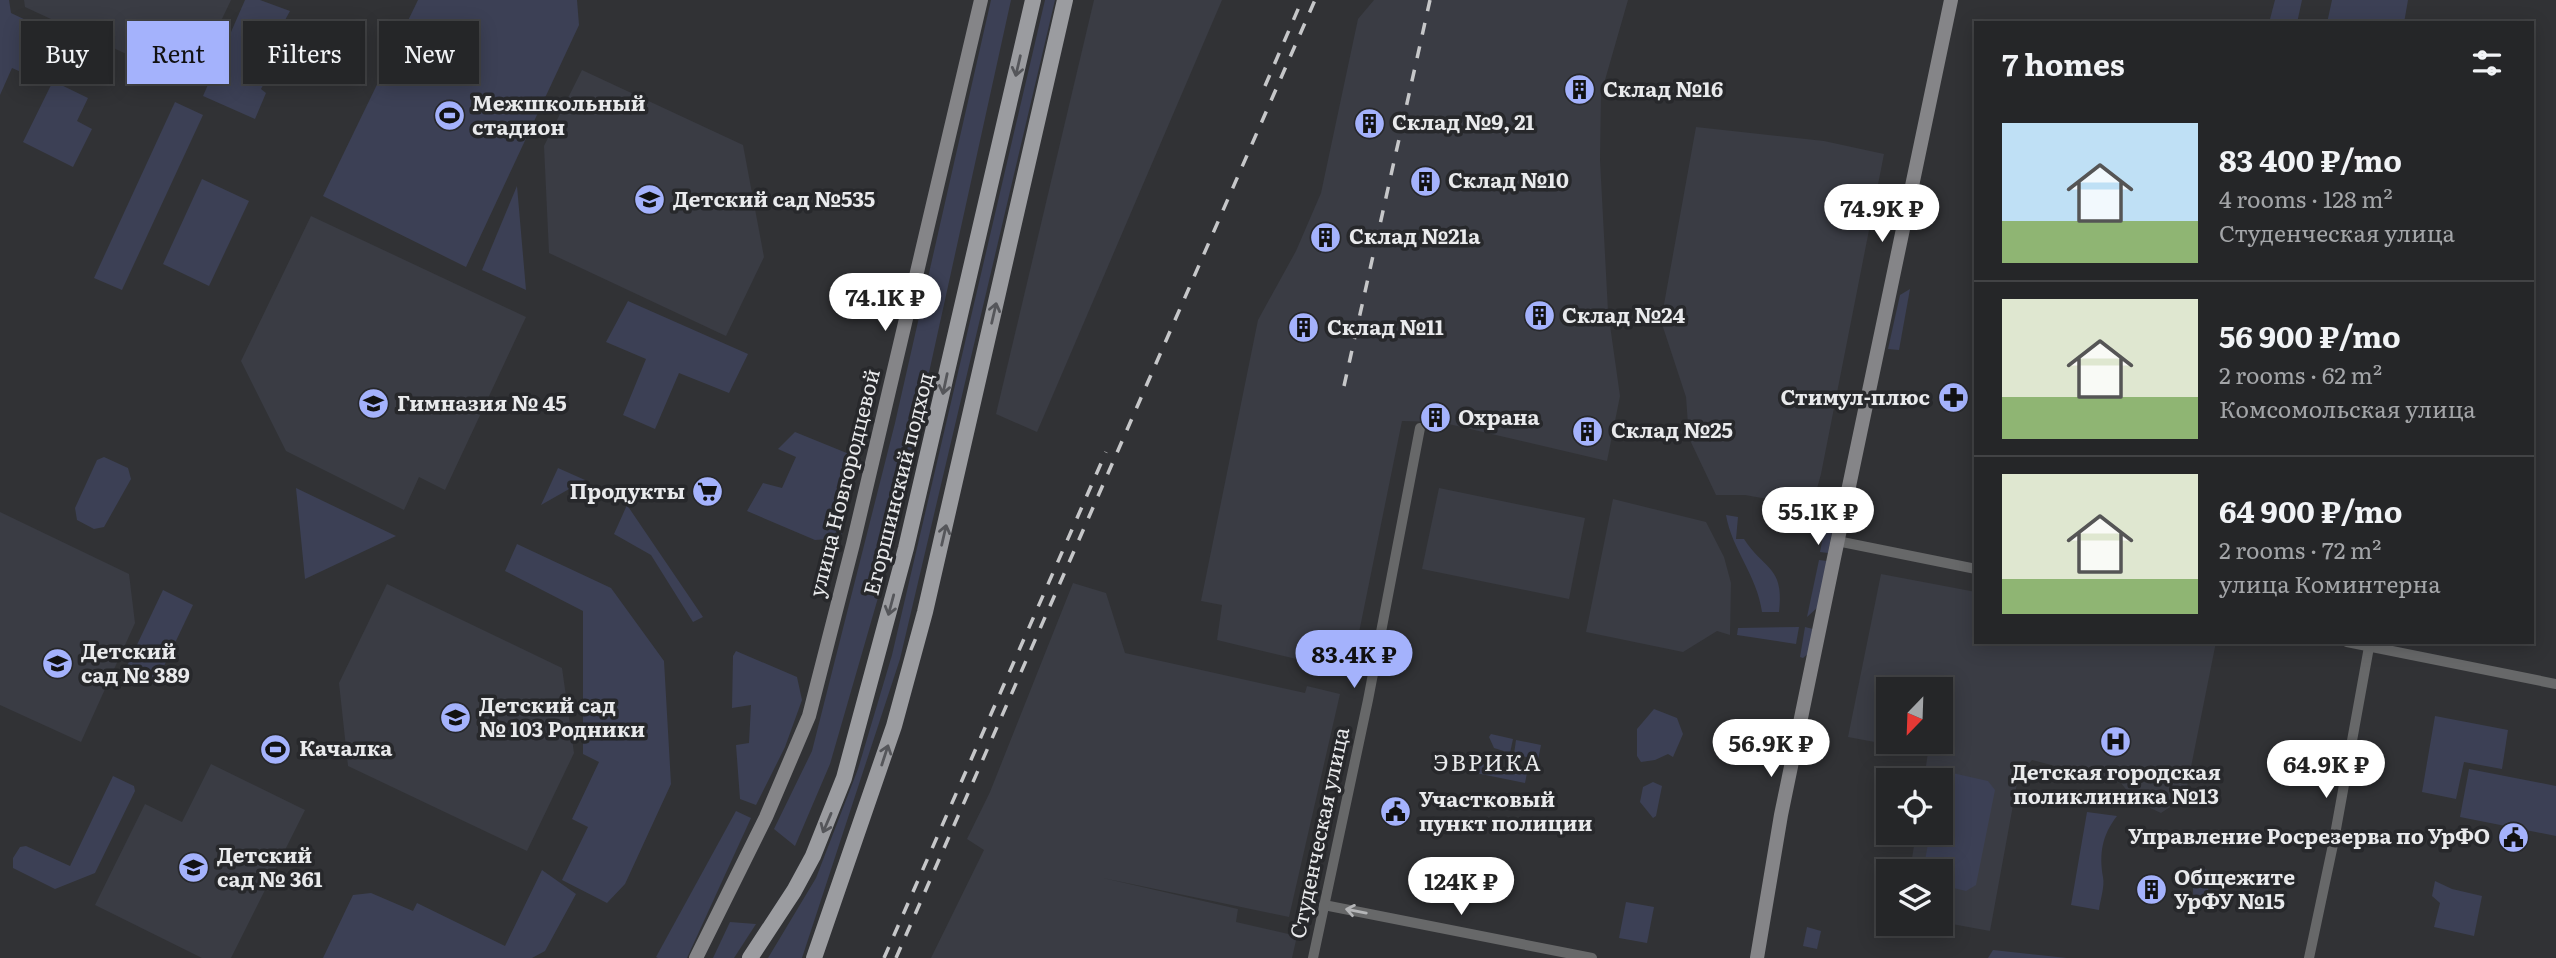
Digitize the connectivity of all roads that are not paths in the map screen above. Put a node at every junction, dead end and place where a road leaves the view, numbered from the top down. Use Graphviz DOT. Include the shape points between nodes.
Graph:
graph roads {
  1 [pos="981,0"];
  2 [pos="1033,0"];
  3 [pos="1065,0"];
  4 [pos="1951,0"];
  5 [pos="1420,428"];
  6 [pos="1837,541"];
  7 [pos="1974,569"];
  8 [pos="2356,644"];
  9 [pos="2369,647"];
  10 [pos="2556,684"];
  11 [pos="1324,905"];
  12 [pos="696,958"];
  13 [pos="750,958"];
  14 [pos="814,958"];
  15 [pos="1313,958"];
  16 [pos="1592,958"];
  17 [pos="1757,958"];
  18 [pos="2309,958"];
  1 -- 12 [label="street, улица Новгородцевой" via="809,716 766,817"];
  2 -- 13 [label="main road, Егоршинский подход, one-way" via="906,548 844,778 813,856"];
  14 -- 3 [label="main road, one-way" via="886,750 925,612"];
  4 -- 6 [label="street"];
  5 -- 11 [label="street, Студенческая улица"];
  6 -- 7 [label="street"];
  6 -- 17 [label="street"];
  8 -- 9 [label="street"];
  9 -- 10 [label="street"];
  9 -- 18 [label="street"];
  11 -- 15 [label="street, Студенческая улица"];
  16 -- 11 [label="street, one-way"];
}
